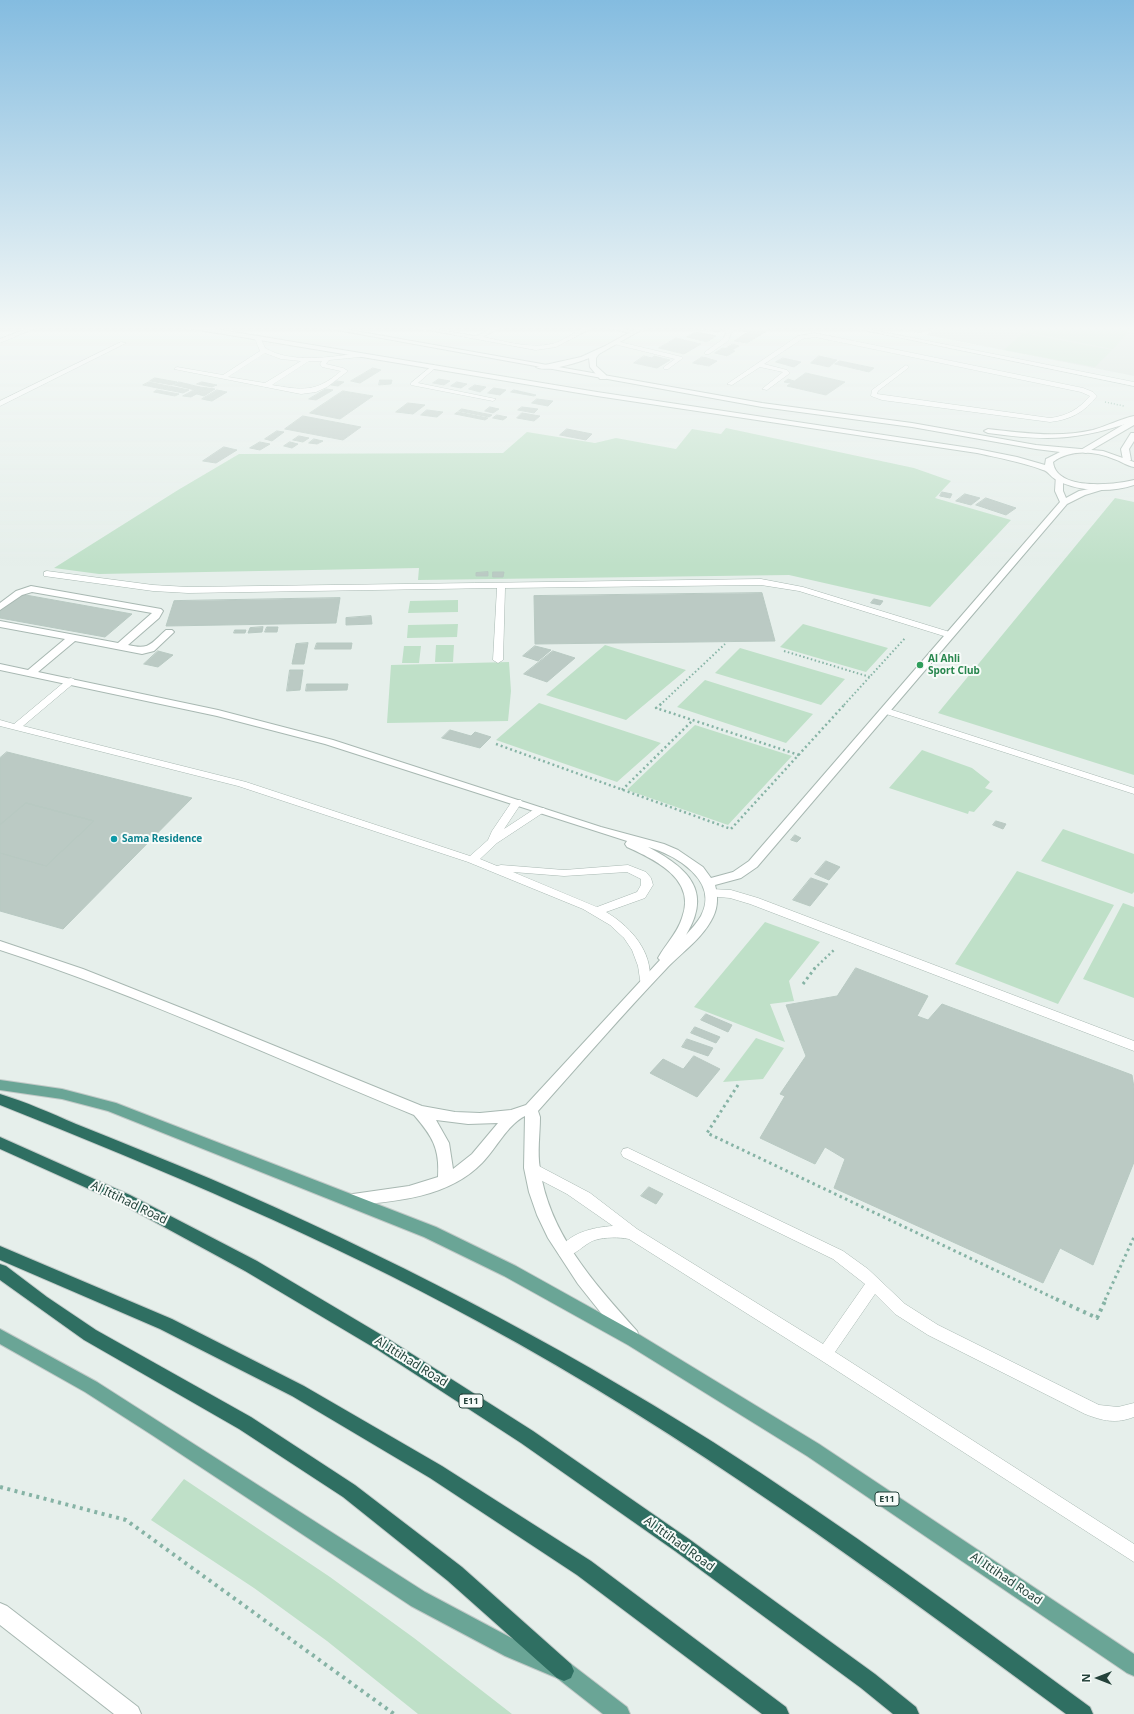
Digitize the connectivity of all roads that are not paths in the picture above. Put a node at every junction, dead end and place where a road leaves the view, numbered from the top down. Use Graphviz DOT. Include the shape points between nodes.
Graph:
graph roads {
  1 [pos="679,406"];
  2 [pos="769,406"];
  3 [pos="941,406"];
  4 [pos="1084,406"];
  5 [pos="1134,418"];
  6 [pos="1134,422"];
  7 [pos="912,426"];
  8 [pos="1134,435"];
  9 [pos="1080,451"];
  10 [pos="1130,463"];
  11 [pos="1050,469"];
  12 [pos="1059,477"];
  13 [pos="1134,482"];
  14 [pos="1113,487"];
  15 [pos="1104,488"];
  16 [pos="1134,490"];
  17 [pos="1064,502"];
  18 [pos="47,574"];
  19 [pos="501,586"];
  20 [pos="0,607"];
  21 [pos="0,624"];
  22 [pos="169,632"];
  23 [pos="950,635"];
  24 [pos="73,638"];
  25 [pos="120,647"];
  26 [pos="498,660"];
  27 [pos="0,667"];
  28 [pos="31,672"];
  29 [pos="71,681"];
  30 [pos="886,711"];
  31 [pos="0,724"];
  32 [pos="16,728"];
  33 [pos="1134,791"];
  34 [pos="517,802"];
  35 [pos="540,810"];
  36 [pos="597,829"];
  37 [pos="493,841"];
  38 [pos="472,860"];
  39 [pos="492,868"];
  40 [pos="709,888"];
  41 [pos="598,911"];
  42 [pos="0,946"];
  43 [pos="662,965"];
  44 [pos="645,983"];
  45 [pos="1134,1046"];
  46 [pos="0,1085"];
  47 [pos="0,1099"];
  48 [pos="419,1111"];
  49 [pos="523,1112"];
  50 [pos="0,1143"];
  51 [pos="628,1153"];
  52 [pos="532,1169"];
  53 [pos="445,1181"];
  54 [pos="351,1199"];
  55 [pos="632,1233"];
  56 [pos="565,1252"];
  57 [pos="0,1253"];
  58 [pos="0,1271"];
  59 [pos="874,1283"];
  60 [pos="0,1336"];
  61 [pos="634,1340"];
  62 [pos="825,1354"];
  63 [pos="1134,1410"];
  64 [pos="1134,1554"];
  65 [pos="0,1613"];
  66 [pos="1134,1666"];
  67 [pos="564,1671"];
  68 [pos="132,1714"];
  69 [pos="620,1714"];
  70 [pos="779,1714"];
  71 [pos="909,1714"];
  72 [pos="1083,1714"];
  1 -- 11 [label="street" via="977,450"];
  2 -- 7 [label="street"];
  3 -- 4 [label="lane" via="1050,420 1065,419"];
  5 -- 7 [label="street" via="1097,431 1060,436"];
  6 -- 9 [label="street"];
  7 -- 9 [label="street" via="1019,444"];
  8 -- 10 [label="street" via="1126,449"];
  9 -- 10 [label="street" via="1107,454"];
  9 -- 11 [label="street" via="1053,457 1048,465"];
  11 -- 12 [label="street"];
  12 -- 15 [label="street" via="1079,484"];
  12 -- 17 [label="street" via="1059,492"];
  13 -- 14 [label="street"];
  14 -- 15 [label="street"];
  14 -- 16 [label="street"];
  15 -- 17 [label="street" via="1082,493"];
  17 -- 23 [label="street"];
  18 -- 19 [label="lane" via="188,590"];
  19 -- 23 [label="lane" via="761,582 800,590"];
  19 -- 26 [label="lane"];
  20 -- 25 [label="street" via="19,593 32,589 158,611 156,616"];
  21 -- 24 [label="street"];
  22 -- 25 [label="street" via="146,650"];
  23 -- 30 [label="street"];
  24 -- 25 [label="street"];
  24 -- 28 [label="street"];
  27 -- 28 [label="street"];
  28 -- 29 [label="street"];
  29 -- 32 [label="lane"];
  29 -- 34 [label="street" via="292,731"];
  30 -- 33 [label="lane"];
  30 -- 40 [label="street" via="753,864"];
  31 -- 32 [label="lane"];
  32 -- 38 [label="lane" via="242,784"];
  34 -- 35 [label="street"];
  34 -- 37 [label="lane"];
  35 -- 36 [label="street"];
  35 -- 37 [label="lane"];
  36 -- 40 [label="street" via="674,853 699,870"];
  36 -- 43 [label="street" via="664,860 683,877 688,887 691,896 689,916"];
  37 -- 38 [label="lane"];
  38 -- 39 [label="lane"];
  39 -- 41 [label="lane"];
  39 -- 41 [label="lane" via="564,873 628,868 638,871 648,882 641,894"];
  40 -- 43 [label="street" via="711,905 707,917"];
  40 -- 45 [label="lane" via="742,897"];
  41 -- 44 [label="lane" via="628,935 638,950 644,966"];
  42 -- 48 [label="street" via="44,959 165,1006"];
  43 -- 44 [label="street"];
  44 -- 49 [label="street"];
  46 -- 54 [label="main road, E11" via="62,1094 111,1107"];
  47 -- 72 [label="highway" via="226,1192 350,1248 486,1318 630,1400 784,1499 914,1589"];
  48 -- 49 [label="street" via="438,1116 477,1120"];
  48 -- 53 [label="street" via="430,1121 443,1144 446,1156"];
  49 -- 52 [label="street" via="533,1117"];
  49 -- 53 [label="street" via="477,1159"];
  50 -- 71 [label="highway, Al Ittihad Road / E11" via="125,1199 251,1266 384,1345 528,1437 682,1545"];
  51 -- 59 [label="lane" via="838,1255"];
  52 -- 55 [label="lane" via="586,1196"];
  52 -- 56 [label="street" via="545,1215"];
  53 -- 54 [label="street" via="405,1194"];
  54 -- 61 [label="main road, E11" via="430,1232 510,1271"];
  55 -- 56 [label="lane" via="595,1233 573,1244"];
  55 -- 62 [label="lane"];
  56 -- 61 [label="street" via="582,1279"];
  57 -- 70 [label="highway" via="166,1324 298,1391 436,1472 584,1568"];
  58 -- 67 [label="highway" via="90,1335 245,1423 348,1491 455,1574"];
  59 -- 62 [label="lane"];
  59 -- 63 [label="lane" via="900,1309 932,1330 1091,1409 1106,1415 1122,1415"];
  60 -- 67 [label="main road" via="170,1437 418,1599 512,1649"];
  61 -- 66 [label="main road, Al Ittihad Road / E11" via="814,1450"];
  62 -- 64 [label="lane"];
  65 -- 68 [label="street"];
  67 -- 69 [label="main road"];
}
